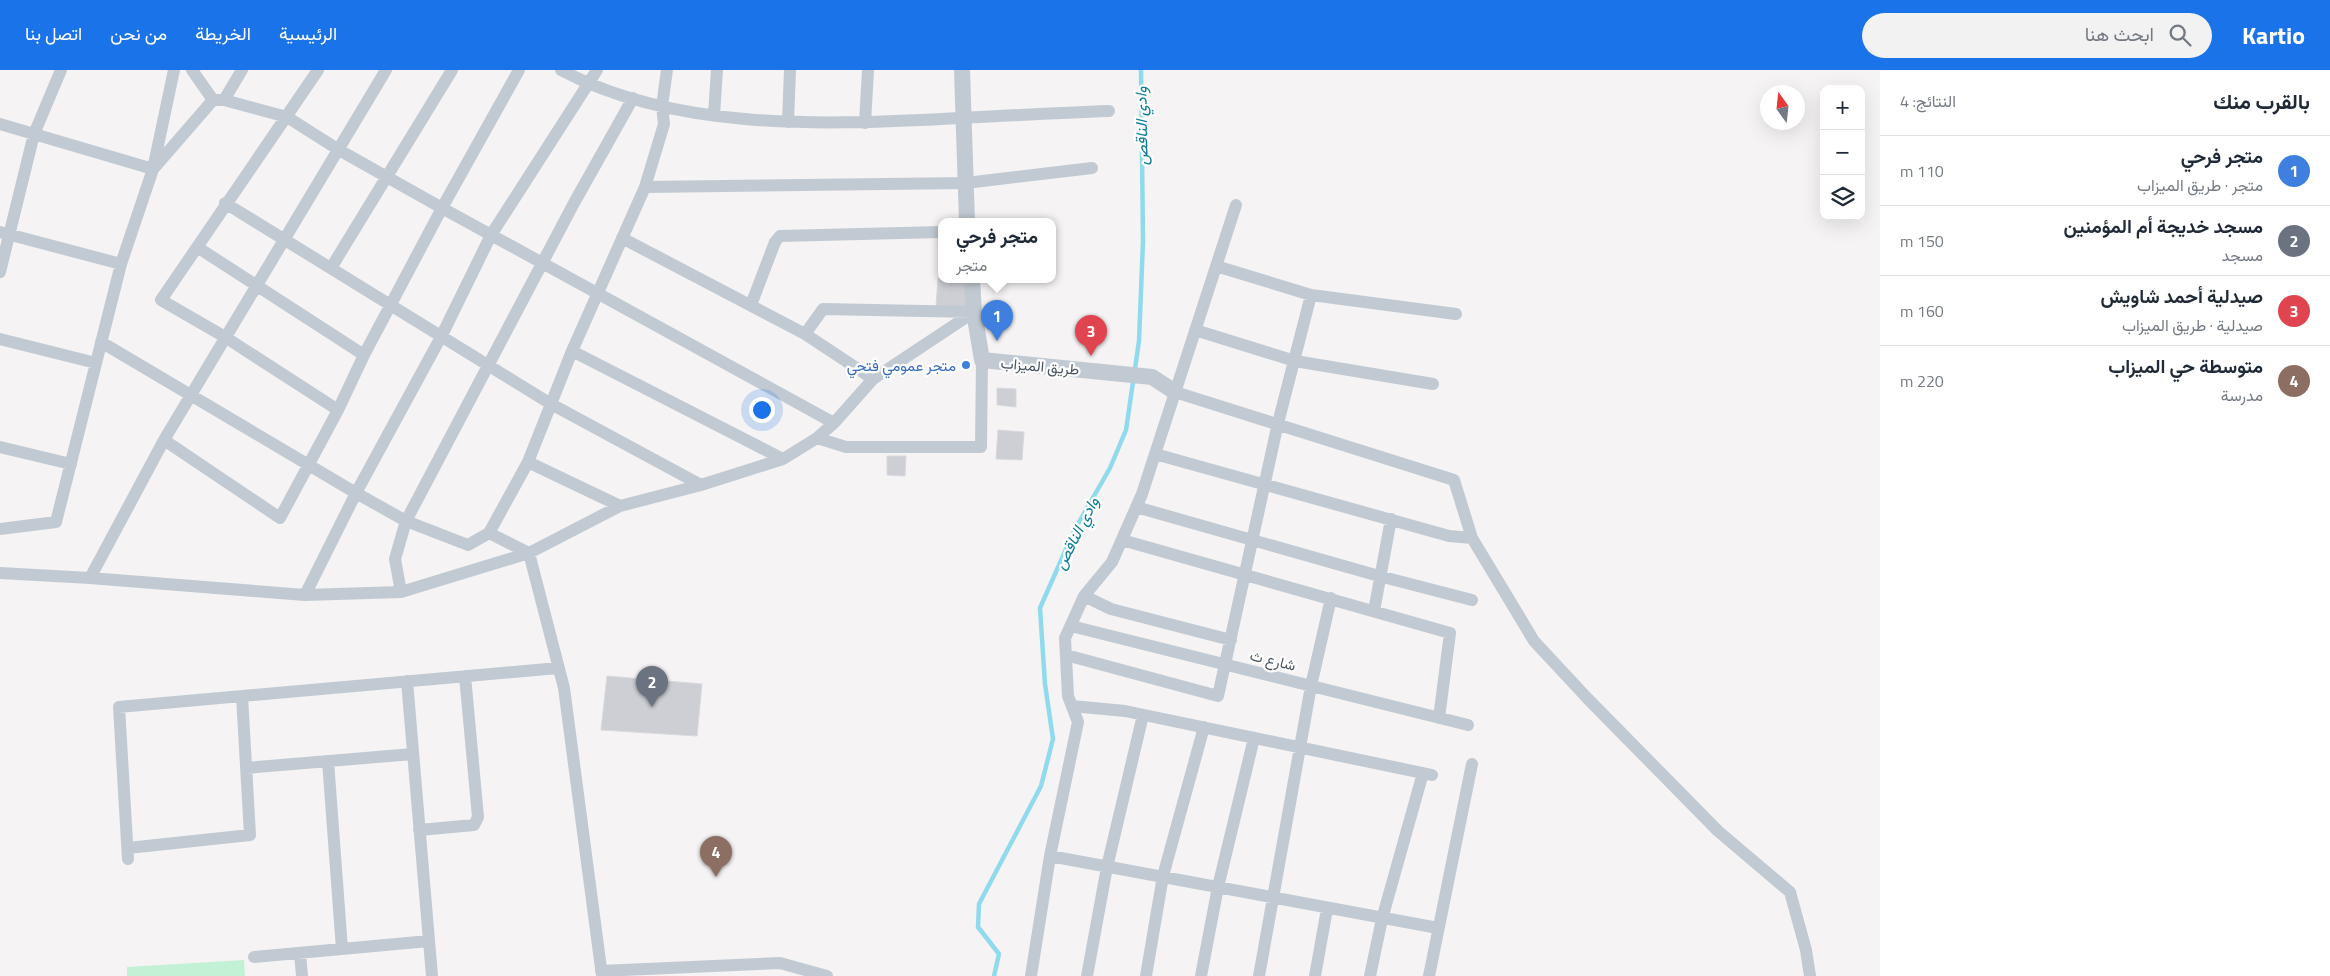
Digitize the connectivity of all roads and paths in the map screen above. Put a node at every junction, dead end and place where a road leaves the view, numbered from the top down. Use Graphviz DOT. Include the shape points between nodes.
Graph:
graph roads {
  1 [pos="61,70"];
  2 [pos="174,70"];
  3 [pos="192,70"];
  4 [pos="242,70"];
  5 [pos="318,70"];
  6 [pos="386,70"];
  7 [pos="452,70"];
  8 [pos="519,70"];
  9 [pos="561,70"];
  10 [pos="597,70"];
  11 [pos="667,70"];
  12 [pos="717,70"];
  13 [pos="790,70"];
  14 [pos="868,70"];
  15 [pos="962,70"];
  16 [pos="587,84"];
  17 [pos="633,98"];
  18 [pos="218,100"];
  19 [pos="662,106"];
  20 [pos="1109,111"];
  21 [pos="714,115"];
  22 [pos="287,116"];
  23 [pos="964,118"];
  24 [pos="788,122"];
  25 [pos="865,123"];
  26 [pos="0,124"];
  27 [pos="34,134"];
  28 [pos="339,150"];
  29 [pos="153,168"];
  30 [pos="1092,168"];
  31 [pos="387,176"];
  32 [pos="966,183"];
  33 [pos="645,187"];
  34 [pos="226,203"];
  35 [pos="1236,205"];
  36 [pos="442,208"];
  37 [pos="967,218"];
  38 [pos="938,232"];
  39 [pos="4,233"];
  40 [pos="491,235"];
  41 [pos="622,238"];
  42 [pos="285,239"];
  43 [pos="197,247"];
  44 [pos="543,262"];
  45 [pos="121,264"];
  46 [pos="1216,266"];
  47 [pos="331,268"];
  48 [pos="0,272"];
  49 [pos="972,283"];
  50 [pos="256,287"];
  51 [pos="599,292"];
  52 [pos="1311,295"];
  53 [pos="392,305"];
  54 [pos="751,305"];
  55 [pos="974,312"];
  56 [pos="1456,314"];
  57 [pos="1195,330"];
  58 [pos="805,334"];
  59 [pos="442,335"];
  60 [pos="225,337"];
  61 [pos="0,339"];
  62 [pos="101,342"];
  63 [pos="572,351"];
  64 [pos="364,355"];
  65 [pos="982,360"];
  66 [pos="1295,361"];
  67 [pos="96,362"];
  68 [pos="488,366"];
  69 [pos="874,379"];
  70 [pos="1433,384"];
  71 [pos="1175,392"];
  72 [pos="191,394"];
  73 [pos="551,404"];
  74 [pos="338,410"];
  75 [pos="834,423"];
  76 [pos="1278,423"];
  77 [pos="817,438"];
  78 [pos="164,440"];
  79 [pos="0,447"];
  80 [pos="1155,454"];
  81 [pos="783,459"];
  82 [pos="528,462"];
  83 [pos="71,464"];
  84 [pos="308,466"];
  85 [pos="1265,484"];
  86 [pos="701,485"];
  87 [pos="356,493"];
  88 [pos="620,506"];
  89 [pos="1136,507"];
  90 [pos="1391,519"];
  91 [pos="406,521"];
  92 [pos="0,529"];
  93 [pos="489,532"];
  94 [pos="1472,538"];
  95 [pos="1122,540"];
  96 [pos="1253,540"];
  97 [pos="529,553"];
  98 [pos="0,573"];
  99 [pos="1246,574"];
  100 [pos="1379,576"];
  101 [pos="90,578"];
  102 [pos="401,592"];
  103 [pos="305,595"];
  104 [pos="1084,596"];
  105 [pos="1331,598"];
  106 [pos="1472,600"];
  107 [pos="1374,611"];
  108 [pos="1071,626"];
  109 [pos="1231,640"];
  110 [pos="1066,655"];
  111 [pos="1225,665"];
  112 [pos="558,668"];
  113 [pos="465,676"];
  114 [pos="407,681"];
  115 [pos="1311,686"];
  116 [pos="242,696"];
  117 [pos="1072,706"];
  118 [pos="1143,715"];
  119 [pos="1439,718"];
  120 [pos="1468,726"];
  121 [pos="1204,727"];
  122 [pos="1254,738"];
  123 [pos="1301,747"];
  124 [pos="413,754"];
  125 [pos="328,762"];
  126 [pos="1472,764"];
  127 [pos="246,768"];
  128 [pos="419,830"];
  129 [pos="1050,856"];
  130 [pos="1107,867"];
  131 [pos="1163,876"];
  132 [pos="1218,887"];
  133 [pos="1273,899"];
  134 [pos="1327,909"];
  135 [pos="1382,919"];
  136 [pos="1438,928"];
  137 [pos="429,941"];
  138 [pos="342,949"];
  139 [pos="300,953"];
  140 [pos="254,958"];
  141 [pos="601,973"];
  142 [pos="302,976"];
  143 [pos="432,976"];
  144 [pos="827,976"];
  145 [pos="1031,976"];
  146 [pos="1088,976"];
  147 [pos="1146,976"];
  148 [pos="1201,976"];
  149 [pos="1259,976"];
  150 [pos="1314,976"];
  151 [pos="1370,976"];
  152 [pos="1428,976"];
  153 [pos="1810,976"];
  1 -- 27 [label="street"];
  2 -- 29 [label="street"];
  3 -- 18 [label="street"];
  4 -- 18 [label="street"];
  5 -- 22 [label="street"];
  6 -- 28 [label="street"];
  7 -- 31 [label="street"];
  8 -- 36 [label="street"];
  9 -- 16 [label="street"];
  10 -- 16 [label="street"];
  11 -- 19 [label="street"];
  12 -- 21 [label="street"];
  13 -- 24 [label="street"];
  14 -- 25 [label="street"];
  15 -- 23 [label="street"];
  16 -- 17 [label="street"];
  16 -- 40 [label="street"];
  17 -- 19 [label="street"];
  17 -- 44 [label="street"];
  18 -- 22 [label="street"];
  18 -- 29 [label="street"];
  19 -- 21 [label="street"];
  19 -- 33 [label="street" via="664,124"];
  20 -- 23 [label="street"];
  21 -- 24 [label="street"];
  22 -- 28 [label="street"];
  22 -- 34 [label="street"];
  23 -- 25 [label="street"];
  23 -- 32 [label="street"];
  24 -- 25 [label="street"];
  26 -- 27 [label="street"];
  27 -- 29 [label="street"];
  27 -- 39 [label="street"];
  28 -- 31 [label="street"];
  28 -- 42 [label="street"];
  29 -- 45 [label="street"];
  30 -- 32 [label="street"];
  31 -- 36 [label="street"];
  31 -- 47 [label="street"];
  32 -- 33 [label="street"];
  32 -- 37 [label="street"];
  33 -- 41 [label="street"];
  34 -- 42 [label="street"];
  34 -- 43 [label="street"];
  35 -- 46 [label="street"];
  36 -- 40 [label="street"];
  36 -- 53 [label="street"];
  38 -- 54 [label="street" via="780,236 774,242"];
  39 -- 45 [label="street"];
  39 -- 48 [label="street"];
  40 -- 44 [label="street"];
  40 -- 59 [label="street"];
  41 -- 51 [label="street"];
  41 -- 54 [label="street"];
  42 -- 47 [label="street"];
  42 -- 50 [label="street"];
  43 -- 50 [label="street"];
  43 -- 60 [label="street" via="161,300"];
  44 -- 51 [label="street"];
  44 -- 68 [label="street"];
  45 -- 62 [label="street"];
  46 -- 52 [label="street"];
  46 -- 57 [label="street"];
  47 -- 53 [label="street"];
  49 -- 55 [label="street, طريق الميزاب"];
  50 -- 60 [label="street"];
  50 -- 64 [label="street"];
  51 -- 63 [label="street"];
  51 -- 75 [label="street"];
  52 -- 56 [label="street"];
  52 -- 66 [label="street"];
  53 -- 59 [label="street"];
  53 -- 64 [label="street"];
  54 -- 58 [label="street"];
  55 -- 58 [label="street" via="823,309"];
  55 -- 65 [label="street, طريق الميزاب"];
  55 -- 69 [label="street"];
  57 -- 66 [label="street"];
  57 -- 71 [label="street"];
  58 -- 69 [label="street"];
  59 -- 68 [label="street"];
  59 -- 87 [label="street"];
  60 -- 72 [label="street"];
  60 -- 74 [label="street"];
  61 -- 67 [label="street"];
  62 -- 67 [label="street"];
  62 -- 72 [label="street"];
  63 -- 73 [label="street"];
  63 -- 81 [label="street"];
  64 -- 74 [label="street"];
  65 -- 71 [label="street, طريق الميزاب" via="1152,377"];
  65 -- 77 [label="street" via="981,447 846,447"];
  66 -- 70 [label="street"];
  66 -- 76 [label="street"];
  67 -- 83 [label="street"];
  68 -- 73 [label="street"];
  68 -- 91 [label="street"];
  69 -- 75 [label="street"];
  71 -- 76 [label="street"];
  71 -- 80 [label="street"];
  72 -- 78 [label="street"];
  72 -- 84 [label="street"];
  73 -- 82 [label="street"];
  73 -- 86 [label="street"];
  74 -- 84 [label="street"];
  75 -- 77 [label="street"];
  76 -- 85 [label="street"];
  76 -- 94 [label="street" via="1454,480"];
  77 -- 81 [label="street"];
  78 -- 84 [label="street" via="280,518"];
  78 -- 101 [label="street"];
  79 -- 83 [label="street"];
  80 -- 85 [label="street"];
  80 -- 89 [label="street"];
  81 -- 86 [label="street"];
  82 -- 88 [label="street"];
  82 -- 93 [label="street"];
  83 -- 92 [label="street" via="56,522"];
  84 -- 87 [label="street"];
  85 -- 90 [label="street"];
  85 -- 96 [label="street"];
  86 -- 88 [label="street"];
  87 -- 91 [label="street"];
  87 -- 103 [label="street"];
  88 -- 97 [label="street"];
  89 -- 95 [label="street"];
  89 -- 96 [label="street"];
  90 -- 94 [label="street" via="1449,536"];
  90 -- 100 [label="street"];
  91 -- 93 [label="street" via="468,545"];
  91 -- 102 [label="street" via="395,559"];
  93 -- 97 [label="street"];
  94 -- 153 [label="street" via="1534,641 1718,831 1790,892"];
  95 -- 99 [label="street"];
  95 -- 104 [label="street" via="1112,562"];
  96 -- 99 [label="street"];
  96 -- 100 [label="street"];
  97 -- 102 [label="street"];
  97 -- 112 [label="street"];
  98 -- 101 [label="street"];
  99 -- 105 [label="street"];
  99 -- 109 [label="street"];
  100 -- 106 [label="street"];
  100 -- 107 [label="street"];
  101 -- 103 [label="street"];
  102 -- 103 [label="street"];
  104 -- 108 [label="street"];
  104 -- 109 [label="street" via="1110,609"];
  105 -- 107 [label="street"];
  105 -- 115 [label="street"];
  107 -- 119 [label="street" via="1450,633"];
  108 -- 110 [label="street" via="1065,638"];
  108 -- 111 [label="street, شارع ث"];
  109 -- 111 [label="street"];
  110 -- 111 [label="street" via="1218,696"];
  110 -- 117 [label="street" via="1068,696"];
  111 -- 115 [label="street, شارع ث"];
  112 -- 113 [label="street"];
  112 -- 141 [label="street" via="564,688"];
  113 -- 114 [label="street"];
  113 -- 128 [label="street" via="478,817 474,825"];
  114 -- 116 [label="street"];
  114 -- 124 [label="street"];
  115 -- 119 [label="street, شارع ث"];
  115 -- 123 [label="street"];
  116 -- 127 [label="street"];
  116 -- 127 [label="street" via="119,707 128,854 250,835"];
  117 -- 118 [label="street"];
  117 -- 129 [label="street" via="1078,722"];
  118 -- 121 [label="street"];
  118 -- 130 [label="street"];
  119 -- 120 [label="street, شارع ث"];
  121 -- 122 [label="street"];
  121 -- 131 [label="street"];
  122 -- 123 [label="street"];
  122 -- 132 [label="street"];
  123 -- 133 [label="street"];
  123 -- 135 [label="street" via="1427,774"];
  124 -- 125 [label="street"];
  124 -- 128 [label="street"];
  125 -- 127 [label="street"];
  125 -- 138 [label="street"];
  126 -- 136 [label="street"];
  128 -- 137 [label="street"];
  129 -- 130 [label="street"];
  129 -- 145 [label="street"];
  130 -- 131 [label="street"];
  130 -- 146 [label="street"];
  131 -- 132 [label="street"];
  131 -- 147 [label="street"];
  132 -- 133 [label="street"];
  132 -- 148 [label="street"];
  133 -- 134 [label="street"];
  133 -- 149 [label="street"];
  134 -- 135 [label="street"];
  134 -- 150 [label="street"];
  135 -- 136 [label="street"];
  135 -- 151 [label="street"];
  136 -- 152 [label="street"];
  137 -- 138 [label="street"];
  137 -- 143 [label="street"];
  138 -- 139 [label="street"];
  139 -- 140 [label="street"];
  139 -- 142 [label="street"];
  141 -- 144 [label="street" via="780,963"];
}
